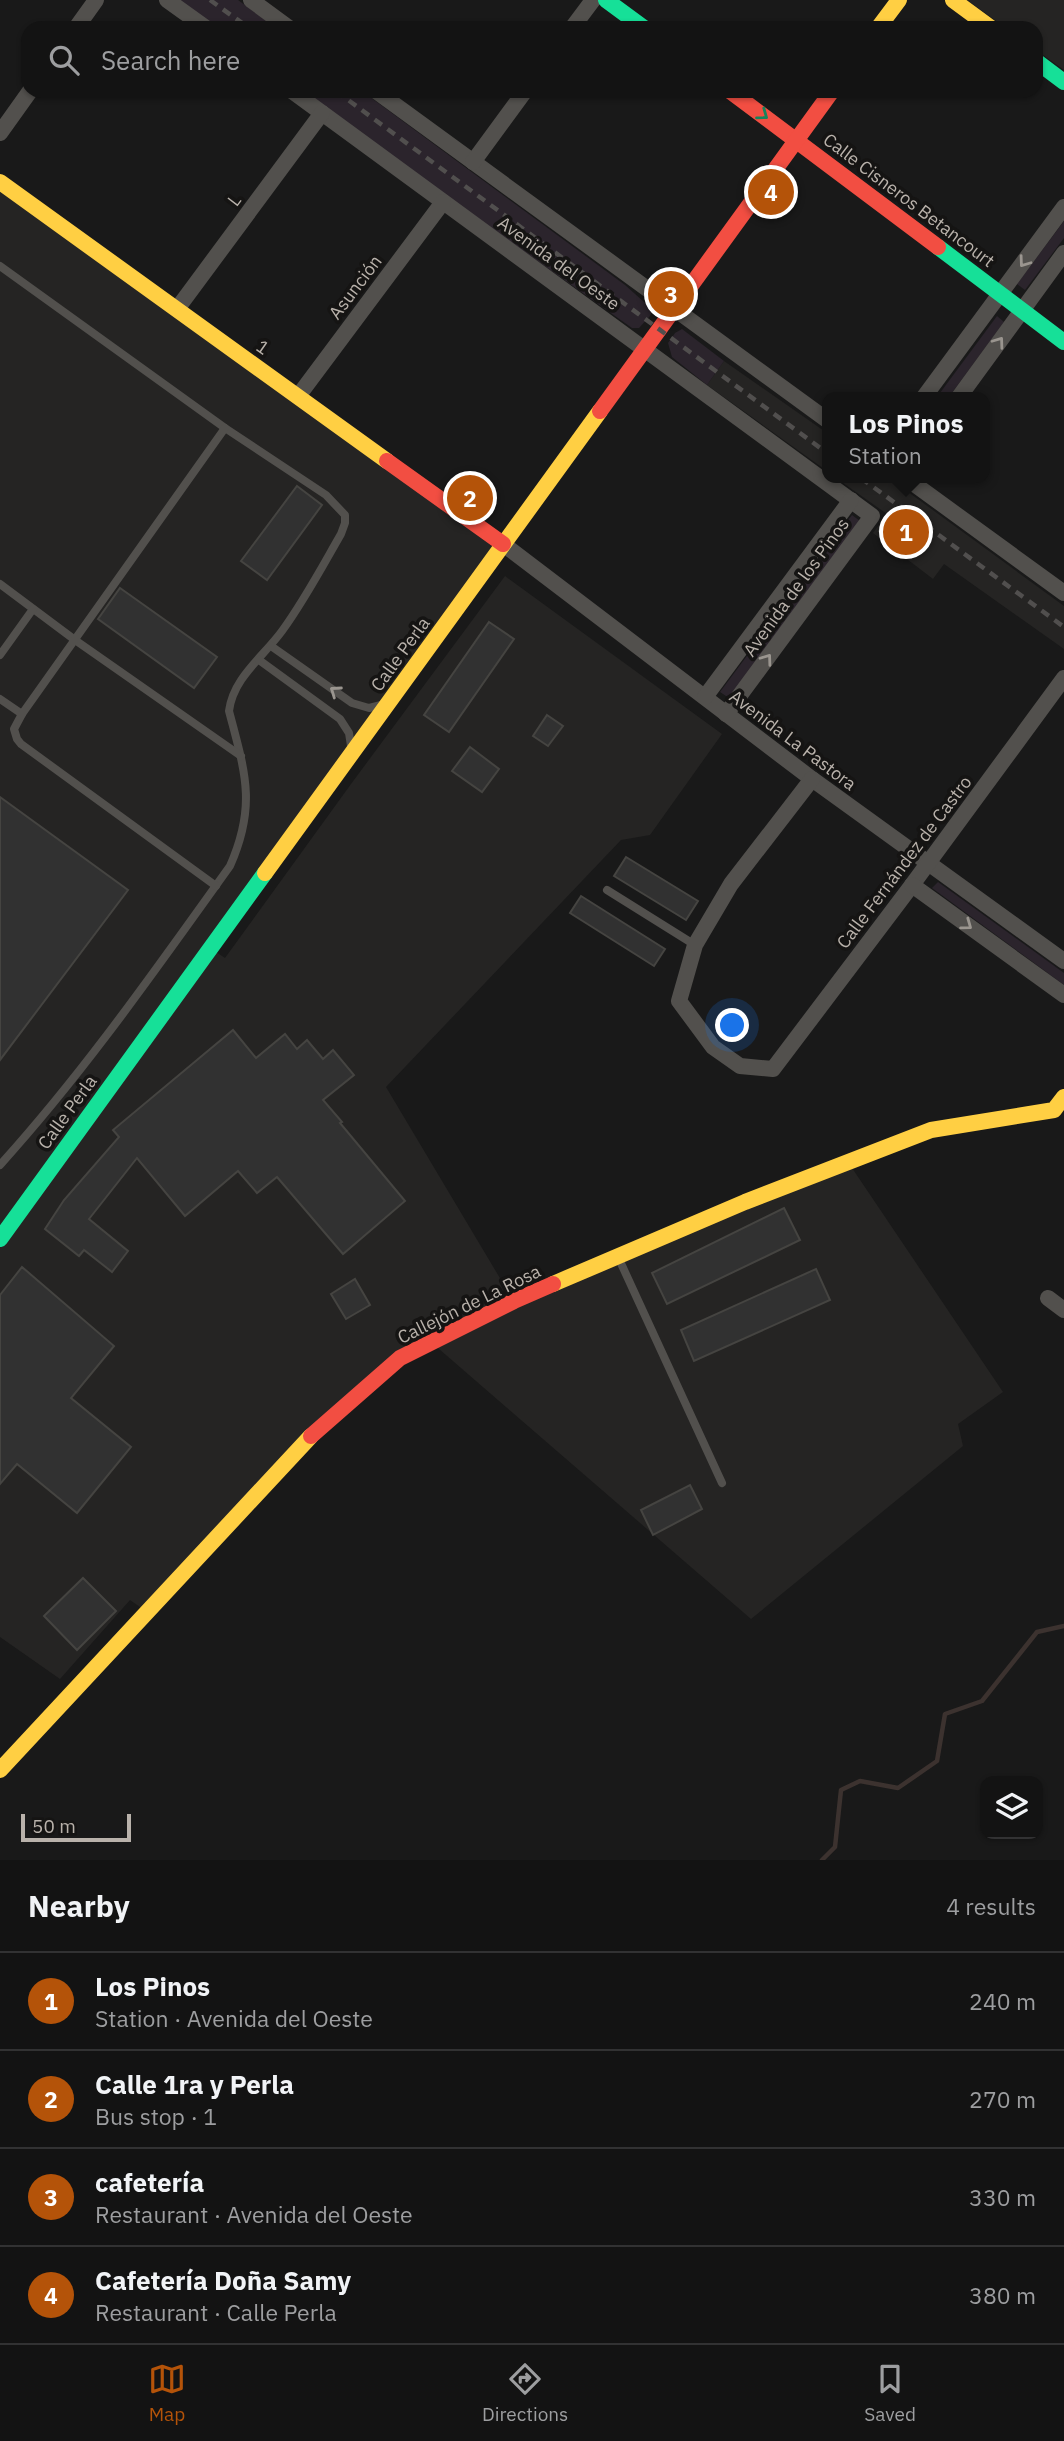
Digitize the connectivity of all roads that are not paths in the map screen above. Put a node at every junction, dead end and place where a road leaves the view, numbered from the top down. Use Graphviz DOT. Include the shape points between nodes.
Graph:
graph roads {
  1 [pos="96,0"];
  2 [pos="167,0"];
  3 [pos="251,0"];
  4 [pos="593,0"];
  5 [pos="606,0"];
  6 [pos="899,0"];
  7 [pos="953,0"];
  8 [pos="268,5"];
  9 [pos="81,21"];
  10 [pos="196,21"];
  11 [pos="283,21"];
  12 [pos="577,21"];
  13 [pos="634,21"];
  14 [pos="883,21"];
  15 [pos="982,21"];
  16 [pos="1043,66"];
  17 [pos="1064,82"];
  18 [pos="25,98"];
  19 [pos="302,98"];
  20 [pos="386,98"];
  21 [pos="520,98"];
  22 [pos="740,98"];
  23 [pos="827,98"];
  24 [pos="322,113"];
  25 [pos="0,133"];
  26 [pos="797,140"];
  27 [pos="473,162"];
  28 [pos="0,182"];
  29 [pos="443,202"];
  30 [pos="1064,207"];
  31 [pos="1064,253"];
  32 [pos="0,266"];
  33 [pos="1000,293"];
  34 [pos="177,309"];
  35 [pos="674,309"];
  36 [pos="1022,311"];
  37 [pos="1064,342"];
  38 [pos="644,349"];
  39 [pos="928,392"];
  40 [pos="963,392"];
  41 [pos="299,396"];
  42 [pos="822,416"];
  43 [pos="225,428"];
  44 [pos="822,479"];
  45 [pos="828,483"];
  46 [pos="913,483"];
  47 [pos="851,500"];
  48 [pos="872,516"];
  49 [pos="503,544"];
  50 [pos="0,584"];
  51 [pos="1064,593"];
  52 [pos="33,609"];
  53 [pos="75,640"];
  54 [pos="271,646"];
  55 [pos="0,655"];
  56 [pos="259,660"];
  57 [pos="1064,678"];
  58 [pos="395,696"];
  59 [pos="705,697"];
  60 [pos="0,699"];
  61 [pos="22,714"];
  62 [pos="726,714"];
  63 [pos="241,755"];
  64 [pos="349,756"];
  65 [pos="811,779"];
  66 [pos="928,863"];
  67 [pos="912,885"];
  68 [pos="216,886"];
  69 [pos="607,890"];
  70 [pos="695,945"];
  71 [pos="1064,961"];
  72 [pos="1064,995"];
  73 [pos="1059,1104"];
  74 [pos="0,1165"];
  75 [pos="0,1239"];
  76 [pos="618,1256"];
  77 [pos="1048,1298"];
  78 [pos="1064,1310"];
  79 [pos="722,1483"];
  80 [pos="0,1770"];
  1 -- 9 [label="street"];
  2 -- 10 [label="street"];
  3 -- 8 [label="street"];
  4 -- 12 [label="street"];
  5 -- 13 [label="street"];
  6 -- 14 [label="street"];
  7 -- 15 [label="street"];
  8 -- 11 [label="street"];
  16 -- 17 [label="street"];
  18 -- 25 [label="street"];
  19 -- 24 [label="street, Avenida del Oeste"];
  20 -- 27 [label="street, Avenida del Oeste"];
  21 -- 27 [label="street"];
  22 -- 26 [label="street, Calle Cisneros Betancourt, one-way"];
  23 -- 26 [label="street, Calle Perla"];
  24 -- 29 [label="street, Avenida del Oeste"];
  24 -- 34 [label="street, L"];
  26 -- 33 [label="street, Calle Cisneros Betancourt"];
  26 -- 35 [label="street, Calle Perla"];
  27 -- 35 [label="street, Avenida del Oeste"];
  28 -- 34 [label="street, 1"];
  29 -- 38 [label="street, Avenida del Oeste"];
  29 -- 41 [label="street, Asunción"];
  30 -- 33 [label="street, one-way"];
  31 -- 36 [label="street"];
  32 -- 43 [label="lane"];
  33 -- 36 [label="street, Calle Cisneros Betancourt"];
  33 -- 39 [label="street"];
  34 -- 41 [label="street, 1"];
  35 -- 38 [label="street, Calle Perla"];
  35 -- 42 [label="street, Avenida del Oeste"];
  36 -- 37 [label="street, Calle Cisneros Betancourt"];
  40 -- 36 [label="street, one-way"];
  38 -- 44 [label="street, Avenida del Oeste"];
  38 -- 49 [label="street, Calle Perla"];
  41 -- 49 [label="street, 1"];
  43 -- 53 [label="lane"];
  43 -- 54 [label="lane" via="326,495 345,515 341,534"];
  45 -- 47 [label="street, Avenida del Oeste"];
  46 -- 51 [label="street"];
  47 -- 48 [label="street, Avenida del Oeste"];
  47 -- 59 [label="street, Avenida de los Pinos"];
  62 -- 48 [label="street, Avenida de los Pinos, one-way"];
  49 -- 58 [label="street, Calle Perla"];
  49 -- 59 [label="street, Avenida La Pastora"];
  50 -- 52 [label="lane"];
  52 -- 53 [label="lane"];
  52 -- 55 [label="lane"];
  53 -- 61 [label="lane"];
  53 -- 63 [label="lane"];
  54 -- 56 [label="lane"];
  58 -- 54 [label="lane, one-way" via="379,706 360,707"];
  56 -- 63 [label="lane" via="230,700"];
  56 -- 64 [label="lane" via="340,719 349,733"];
  57 -- 66 [label="street, Calle Fernández de Castro"];
  58 -- 64 [label="street, Calle Perla"];
  59 -- 62 [label="street, Avenida La Pastora"];
  60 -- 61 [label="lane"];
  61 -- 68 [label="lane" via="14,729 21,744"];
  62 -- 65 [label="street, Avenida La Pastora"];
  63 -- 68 [label="lane" via="248,794 243,828 230,866"];
  64 -- 75 [label="street, Calle Perla"];
  65 -- 66 [label="street, Avenida La Pastora"];
  65 -- 70 [label="street" via="731,884"];
  66 -- 67 [label="street, Calle Fernández de Castro"];
  66 -- 71 [label="street, Avenida La Pastora"];
  67 -- 70 [label="street, Calle Fernández de Castro" via="773,1069 740,1066 713,1047 679,1001"];
  67 -- 72 [label="street, one-way"];
  68 -- 74 [label="lane" via="119,1021"];
  69 -- 70 [label="lane"];
  73 -- 76 [label="street, Callejón de La Rosa" via="931,1130"];
  76 -- 79 [label="lane"];
  76 -- 80 [label="street, Callejón de La Rosa" via="514,1301 401,1358 307,1440"];
  77 -- 78 [label="street"];
}
